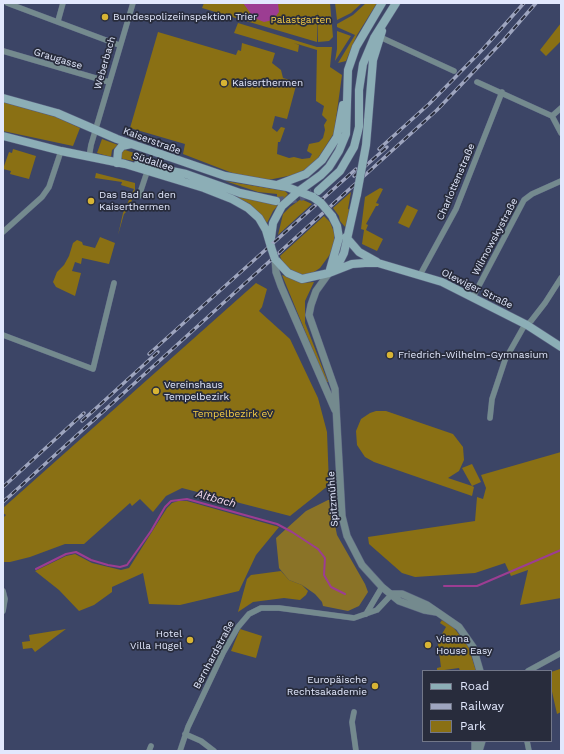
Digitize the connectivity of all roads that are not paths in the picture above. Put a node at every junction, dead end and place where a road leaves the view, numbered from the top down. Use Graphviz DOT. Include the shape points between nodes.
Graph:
graph roads {
  1 [pos="7,3"];
  2 [pos="63,3"];
  3 [pos="133,3"];
  4 [pos="382,3"];
  5 [pos="396,3"];
  6 [pos="58,21"];
  7 [pos="382,26"];
  8 [pos="380,37"];
  9 [pos="392,44"];
  10 [pos="119,45"];
  11 [pos="3,51"];
  12 [pos="372,60"];
  13 [pos="454,71"];
  14 [pos="347,75"];
  15 [pos="109,82"];
  16 [pos="477,82"];
  17 [pos="502,92"];
  18 [pos="3,98"];
  19 [pos="561,108"];
  20 [pos="552,116"];
  21 [pos="96,129"];
  22 [pos="561,133"];
  23 [pos="3,136"];
  24 [pos="131,144"];
  25 [pos="61,151"];
  26 [pos="151,151"];
  27 [pos="89,157"];
  28 [pos="121,164"];
  29 [pos="149,169"];
  30 [pos="561,181"];
  31 [pos="276,185"];
  32 [pos="299,191"];
  33 [pos="318,191"];
  34 [pos="139,196"];
  35 [pos="276,201"];
  36 [pos="337,226"];
  37 [pos="3,232"];
  38 [pos="348,241"];
  39 [pos="271,247"];
  40 [pos="275,259"];
  41 [pos="378,263"];
  42 [pos="329,274"];
  43 [pos="420,275"];
  44 [pos="561,278"];
  45 [pos="114,282"];
  46 [pos="473,297"];
  47 [pos="527,325"];
  48 [pos="3,335"];
  49 [pos="561,347"];
  50 [pos="335,410"];
  51 [pos="490,418"];
  52 [pos="382,587"];
  53 [pos="3,591"];
  54 [pos="392,594"];
  55 [pos="3,611"];
  56 [pos="366,614"];
  57 [pos="561,653"];
  58 [pos="480,670"];
  59 [pos="530,670"];
  60 [pos="354,712"];
  61 [pos="185,734"];
  62 [pos="180,751"];
  63 [pos="214,751"];
  64 [pos="356,751"];
  1 -- 6 [label="street"];
  2 -- 6 [label="street"];
  3 -- 10 [label="street, Weberbach"];
  4 -- 14 [label="main road" via="356,47"];
  5 -- 7 [label="main road"];
  6 -- 10 [label="street"];
  7 -- 8 [label="main road"];
  7 -- 33 [label="main road" via="363,64 359,90 359,126 354,147 340,172"];
  8 -- 9 [label="street"];
  8 -- 12 [label="main road"];
  9 -- 12 [label="street" via="381,48"];
  9 -- 13 [label="street"];
  10 -- 15 [label="street, Weberbach"];
  11 -- 15 [label="street, Graugasse"];
  12 -- 38 [label="main road, bridge" via="366,146"];
  14 -- 31 [label="main road" via="339,131 332,146 322,160 306,174"];
  14 -- 32 [label="main road" via="346,134 339,152 321,175"];
  15 -- 21 [label="street, Weberbach"];
  16 -- 17 [label="street"];
  17 -- 20 [label="street"];
  17 -- 43 [label="street, Charlottenstraße" via="460,198"];
  18 -- 21 [label="main road, Kaiserstraße" via="57,113"];
  19 -- 20 [label="street"];
  20 -- 22 [label="street"];
  21 -- 24 [label="main road, Kaiserstraße"];
  21 -- 27 [label="street, Weberbach"];
  23 -- 25 [label="main road, Südallee"];
  24 -- 26 [label="main road, Kaiserstraße"];
  24 -- 28 [label="main road" via="122,146 118,151"];
  25 -- 27 [label="main road, Südallee"];
  25 -- 37 [label="street" via="46,192"];
  26 -- 29 [label="main road"];
  26 -- 31 [label="main road, Kaiserstraße" via="237,180"];
  27 -- 28 [label="main road, Südallee"];
  28 -- 29 [label="main road, Südallee" via="131,163"];
  29 -- 34 [label="street"];
  29 -- 35 [label="main road" via="198,177 257,198"];
  29 -- 39 [label="main road, Südallee" via="242,204 261,221"];
  30 -- 46 [label="street, Wilmowskystraße" via="524,200"];
  31 -- 32 [label="main road, Kaiserstraße"];
  32 -- 36 [label="main road, bridge" via="325,207"];
  32 -- 39 [label="main road" via="282,206 274,220"];
  36 -- 38 [label="main road"];
  36 -- 42 [label="main road" via="338,244"];
  38 -- 41 [label="main road" via="359,252"];
  38 -- 42 [label="main road" via="341,261"];
  39 -- 40 [label="main road, bridge"];
  40 -- 42 [label="main road" via="285,271 298,278"];
  40 -- 50 [label="street, Spitzmühle" via="276,272 283,292"];
  41 -- 42 [label="main road" via="352,264"];
  41 -- 43 [label="main road, Olewiger Straße"];
  42 -- 50 [label="street, Spitzmühle" via="316,291 309,315 333,382"];
  43 -- 46 [label="main road, Olewiger Straße"];
  44 -- 47 [label="street"];
  45 -- 48 [label="street" via="93,369"];
  46 -- 47 [label="main road, Olewiger Straße"];
  47 -- 49 [label="main road, Olewiger Straße"];
  47 -- 51 [label="street" via="513,345 498,376"];
  50 -- 52 [label="street, Spitzmühle" via="345,531 359,560"];
  52 -- 54 [label="street, Spitzmühle"];
  52 -- 56 [label="street"];
  53 -- 55 [label="street"];
  54 -- 56 [label="street, Bernhardstraße" via="377,610"];
  54 -- 58 [label="street" via="402,594 426,605 453,622 473,647"];
  56 -- 61 [label="street, Bernhardstraße" via="350,618 268,607 249,614 223,653"];
  57 -- 59 [label="street"];
  60 -- 64 [label="street" via="352,722"];
  61 -- 62 [label="street, Bernhardstraße"];
  61 -- 63 [label="street" via="201,741"];
}
